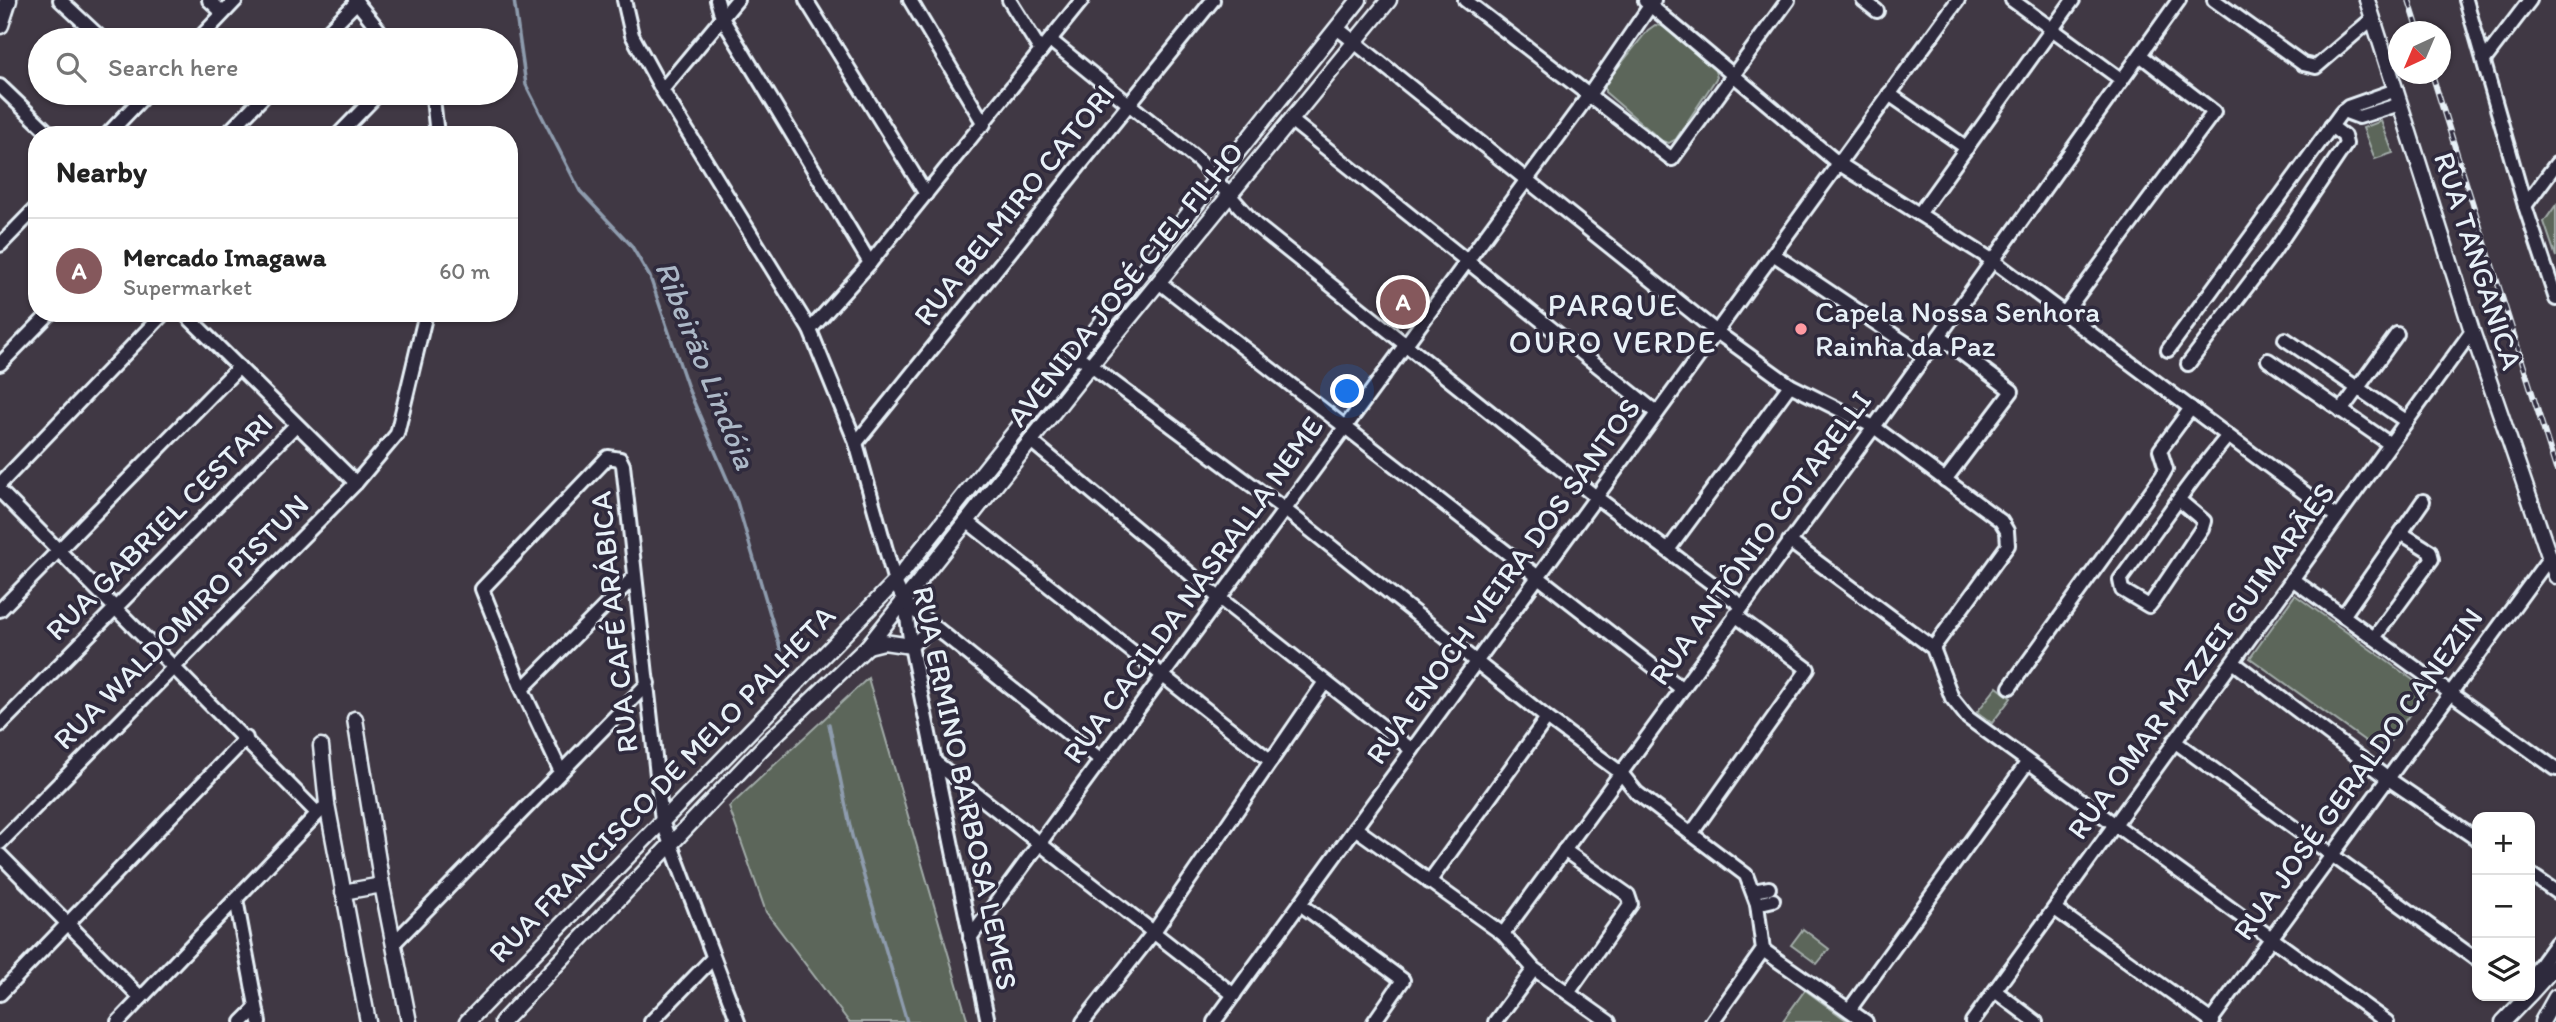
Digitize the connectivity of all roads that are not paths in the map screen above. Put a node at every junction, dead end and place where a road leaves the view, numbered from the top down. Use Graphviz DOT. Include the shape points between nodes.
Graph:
graph roads {
  1 [pos="8,0"];
  2 [pos="60,0"];
  3 [pos="209,0"];
  4 [pos="236,0"];
  5 [pos="624,0"];
  6 [pos="717,0"];
  7 [pos="737,0"];
  8 [pos="806,0"];
  9 [pos="910,0"];
  10 [pos="1009,0"];
  11 [pos="1082,0"];
  12 [pos="1213,0"];
  13 [pos="1359,0"];
  14 [pos="1389,0"];
  15 [pos="1465,0"];
  16 [pos="1788,0"];
  17 [pos="1863,0"];
  18 [pos="1958,0"];
  19 [pos="2012,0"];
  20 [pos="2073,0"];
  21 [pos="2179,0"];
  22 [pos="2214,0"];
  23 [pos="2367,0"];
  24 [pos="2466,0"];
  25 [pos="2530,0"];
  26 [pos="356,1"];
  27 [pos="1650,2"];
  28 [pos="1877,11"];
  29 [pos="223,13"];
  30 [pos="722,18"];
  31 [pos="2373,18"];
  32 [pos="0,25"];
  33 [pos="90,28"];
  34 [pos="209,28"];
  35 [pos="330,28"];
  36 [pos="377,28"];
  37 [pos="1337,28"];
  38 [pos="2052,30"];
  39 [pos="1050,40"];
  40 [pos="1354,43"];
  41 [pos="1041,51"];
  42 [pos="2140,55"];
  43 [pos="2485,59"];
  44 [pos="1734,72"];
  45 [pos="2122,80"];
  46 [pos="0,86"];
  47 [pos="662,90"];
  48 [pos="1889,94"];
  49 [pos="1589,95"];
  50 [pos="2398,97"];
  51 [pos="1129,104"];
  52 [pos="136,105"];
  53 [pos="255,105"];
  54 [pos="367,105"];
  55 [pos="434,105"];
  56 [pos="1292,121"];
  57 [pos="984,124"];
  58 [pos="42,126"];
  59 [pos="116,126"];
  60 [pos="235,126"];
  61 [pos="347,126"];
  62 [pos="436,126"];
  63 [pos="2332,126"];
  64 [pos="1967,148"];
  65 [pos="1838,163"];
  66 [pos="2556,164"];
  67 [pos="1216,177"];
  68 [pos="1527,177"];
  69 [pos="926,194"];
  70 [pos="1231,195"];
  71 [pos="2525,206"];
  72 [pos="1919,214"];
  73 [pos="28,216"];
  74 [pos="0,246"];
  75 [pos="1773,254"];
  76 [pos="1992,260"];
  77 [pos="870,262"];
  78 [pos="1466,262"];
  79 [pos="1160,283"];
  80 [pos="2556,299"];
  81 [pos="2064,314"];
  82 [pos="41,322"];
  83 [pos="155,322"];
  84 [pos="193,322"];
  85 [pos="424,322"];
  86 [pos="810,330"];
  87 [pos="2472,331"];
  88 [pos="1718,333"];
  89 [pos="2397,334"];
  90 [pos="1939,336"];
  91 [pos="2285,339"];
  92 [pos="1404,345"];
  93 [pos="2168,350"];
  94 [pos="1075,354"];
  95 [pos="1925,356"];
  96 [pos="2268,360"];
  97 [pos="0,364"];
  98 [pos="2188,364"];
  99 [pos="1090,366"];
  100 [pos="239,367"];
  101 [pos="1790,385"];
  102 [pos="2357,388"];
  103 [pos="2191,408"];
  104 [pos="2341,411"];
  105 [pos="1657,413"];
  106 [pos="2406,421"];
  107 [pos="296,425"];
  108 [pos="1345,426"];
  109 [pos="1874,427"];
  110 [pos="2228,436"];
  111 [pos="1031,441"];
  112 [pos="856,443"];
  113 [pos="2390,444"];
  114 [pos="1945,480"];
  115 [pos="356,483"];
  116 [pos="0,484"];
  117 [pos="0,491"];
  118 [pos="1596,497"];
  119 [pos="2179,500"];
  120 [pos="2423,501"];
  121 [pos="1284,509"];
  122 [pos="2337,517"];
  123 [pos="968,522"];
  124 [pos="2401,533"];
  125 [pos="1789,541"];
  126 [pos="60,549"];
  127 [pos="1668,550"];
  128 [pos="2550,557"];
  129 [pos="2556,576"];
  130 [pos="634,577"];
  131 [pos="1537,578"];
  132 [pos="2291,579"];
  133 [pos="895,582"];
  134 [pos="1219,598"];
  135 [pos="905,603"];
  136 [pos="117,608"];
  137 [pos="0,610"];
  138 [pos="1738,610"];
  139 [pos="2343,616"];
  140 [pos="937,629"];
  141 [pos="2374,638"];
  142 [pos="868,646"];
  143 [pos="911,646"];
  144 [pos="1933,648"];
  145 [pos="1476,662"];
  146 [pos="2233,662"];
  147 [pos="173,665"];
  148 [pos="1162,677"];
  149 [pos="1325,682"];
  150 [pos="648,683"];
  151 [pos="2010,687"];
  152 [pos="1681,688"];
  153 [pos="522,689"];
  154 [pos="2449,692"];
  155 [pos="1547,718"];
  156 [pos="355,719"];
  157 [pos="0,725"];
  158 [pos="246,738"];
  159 [pos="2174,741"];
  160 [pos="321,746"];
  161 [pos="1412,750"];
  162 [pos="1101,760"];
  163 [pos="1270,761"];
  164 [pos="935,762"];
  165 [pos="2027,763"];
  166 [pos="2556,769"];
  167 [pos="561,772"];
  168 [pos="1621,773"];
  169 [pos="2388,778"];
  170 [pos="322,809"];
  171 [pos="662,821"];
  172 [pos="2114,826"];
  173 [pos="1355,828"];
  174 [pos="1691,834"];
  175 [pos="2472,836"];
  176 [pos="1041,842"];
  177 [pos="0,843"];
  178 [pos="668,844"];
  179 [pos="1564,850"];
  180 [pos="0,855"];
  181 [pos="2331,855"];
  182 [pos="2531,875"];
  183 [pos="1429,882"];
  184 [pos="382,885"];
  185 [pos="343,892"];
  186 [pos="2556,892"];
  187 [pos="1771,894"];
  188 [pos="1755,897"];
  189 [pos="236,899"];
  190 [pos="1300,904"];
  191 [pos="2055,909"];
  192 [pos="67,923"];
  193 [pos="1153,933"];
  194 [pos="1503,934"];
  195 [pos="970,938"];
  196 [pos="2271,939"];
  197 [pos="394,943"];
  198 [pos="2556,943"];
  199 [pos="1763,950"];
  200 [pos="2472,956"];
  201 [pos="712,959"];
  202 [pos="2556,965"];
  203 [pos="1534,969"];
  204 [pos="2535,972"];
  205 [pos="2535,988"];
  206 [pos="1995,991"];
  207 [pos="1568,993"];
  208 [pos="0,994"];
  209 [pos="1234,995"];
  210 [pos="2556,997"];
  211 [pos="141,998"];
  212 [pos="2515,1001"];
  213 [pos="2523,1001"];
  214 [pos="256,1008"];
  215 [pos="1849,1010"];
  216 [pos="2556,1015"];
  217 [pos="1602,1020"];
  218 [pos="118,1022"];
  219 [pos="243,1022"];
  220 [pos="259,1022"];
  221 [pos="368,1022"];
  222 [pos="409,1022"];
  223 [pos="467,1022"];
  224 [pos="502,1022"];
  225 [pos="651,1022"];
  226 [pos="738,1022"];
  227 [pos="988,1022"];
  228 [pos="1083,1022"];
  229 [pos="1214,1022"];
  230 [pos="1374,1022"];
  231 [pos="1495,1022"];
  232 [pos="1712,1022"];
  233 [pos="1866,1022"];
  234 [pos="1972,1022"];
  235 [pos="2036,1022"];
  236 [pos="2211,1022"];
  237 [pos="2387,1022"];
  238 [pos="2503,1022"];
  239 [pos="2542,1022"];
  240 [pos="2550,1022"];
  1 -- 32 [label="main road"];
  2 -- 33 [label="street"];
  3 -- 29 [label="street"];
  4 -- 29 [label="street"];
  5 -- 47 [label="street, RUA ERMINO BARBOSA LEMES" via="632,35"];
  6 -- 30 [label="street"];
  7 -- 30 [label="street"];
  8 -- 69 [label="street"];
  9 -- 57 [label="street"];
  10 -- 41 [label="street"];
  11 -- 39 [label="street"];
  12 -- 51 [label="street, RUA BELMIRO CATORI"];
  13 -- 37 [label="street, AVENIDA JOSÉ CIEL FILHO"];
  14 -- 40 [label="street, AVENIDA JOSÉ CIEL FILHO"];
  15 -- 49 [label="street"];
  16 -- 44 [label="street"];
  17 -- 28 [label="street"];
  18 -- 48 [label="street, RUA ENOCH VIEIRA DOS SANTOS"];
  19 -- 38 [label="street"];
  20 -- 38 [label="street"];
  21 -- 42 [label="street, RUA ANTÔNIO COTARELLI"];
  22 -- 31 [label="street" via="2303,64 2316,66"];
  23 -- 31 [label="street, RUA TANGANICA"];
  24 -- 43 [label="street"];
  25 -- 43 [label="street"];
  26 -- 35 [label="street"];
  26 -- 36 [label="street"];
  27 -- 44 [label="street"];
  27 -- 49 [label="street, RUA CACILDA NASRALLA NEME"];
  29 -- 34 [label="street"];
  30 -- 47 [label="street"];
  30 -- 77 [label="street"];
  31 -- 50 [label="street, RUA TANGANICA"];
  37 -- 40 [label="street"];
  37 -- 67 [label="street, AVENIDA JOSÉ CIEL FILHO"];
  38 -- 45 [label="street"];
  38 -- 64 [label="street"];
  39 -- 41 [label="street"];
  39 -- 51 [label="street"];
  40 -- 56 [label="street, AVENIDA JOSÉ CIEL FILHO"];
  40 -- 68 [label="street"];
  41 -- 57 [label="street"];
  42 -- 45 [label="street, RUA ANTÔNIO COTARELLI"];
  42 -- 81 [label="street" via="2214,112"];
  43 -- 71 [label="street"];
  44 -- 49 [label="street" via="1672,159"];
  44 -- 65 [label="street"];
  45 -- 76 [label="street, RUA ANTÔNIO COTARELLI"];
  46 -- 58 [label="street"];
  47 -- 86 [label="street, RUA ERMINO BARBOSA LEMES"];
  48 -- 64 [label="street"];
  48 -- 65 [label="street, RUA ENOCH VIEIRA DOS SANTOS"];
  49 -- 68 [label="street, RUA CACILDA NASRALLA NEME"];
  50 -- 63 [label="street" via="2374,96 2343,111"];
  50 -- 87 [label="street, RUA TANGANICA"];
  51 -- 67 [label="street"];
  51 -- 112 [label="street, RUA BELMIRO CATORI"];
  52 -- 59 [label="street"];
  53 -- 60 [label="street"];
  54 -- 61 [label="street"];
  55 -- 62 [label="street"];
  56 -- 70 [label="street, AVENIDA JOSÉ CIEL FILHO"];
  56 -- 78 [label="street"];
  57 -- 69 [label="street"];
  63 -- 93 [label="street"];
  63 -- 98 [label="street" via="2346,144 2274,251"];
  64 -- 72 [label="street"];
  65 -- 72 [label="street"];
  65 -- 75 [label="street, RUA ENOCH VIEIRA DOS SANTOS"];
  66 -- 71 [label="street"];
  67 -- 70 [label="street"];
  67 -- 94 [label="street, AVENIDA JOSÉ CIEL FILHO"];
  68 -- 78 [label="street, RUA CACILDA NASRALLA NEME"];
  68 -- 88 [label="street"];
  69 -- 77 [label="street"];
  70 -- 79 [label="street, AVENIDA JOSÉ CIEL FILHO"];
  70 -- 92 [label="street" via="1256,225"];
  71 -- 80 [label="street"];
  72 -- 76 [label="street"];
  73 -- 74 [label="street"];
  75 -- 88 [label="street, RUA ENOCH VIEIRA DOS SANTOS"];
  75 -- 95 [label="street"];
  76 -- 81 [label="street"];
  76 -- 90 [label="street, RUA ANTÔNIO COTARELLI"];
  77 -- 86 [label="street"];
  78 -- 92 [label="street, RUA CACILDA NASRALLA NEME"];
  78 -- 105 [label="street"];
  79 -- 99 [label="street, AVENIDA JOSÉ CIEL FILHO"];
  79 -- 108 [label="street"];
  81 -- 103 [label="street"];
  82 -- 97 [label="street"];
  83 -- 116 [label="street"];
  84 -- 100 [label="street"];
  85 -- 115 [label="street, RUA WALDOMIRO PISTUN" via="397,434"];
  86 -- 112 [label="street, RUA ERMINO BARBOSA LEMES"];
  87 -- 106 [label="street, RUA OMAR MAZZEI GUIMARÃES"];
  87 -- 128 [label="street, RUA TANGANICA"];
  88 -- 101 [label="street"];
  88 -- 105 [label="street, RUA ENOCH VIEIRA DOS SANTOS"];
  89 -- 102 [label="street"];
  90 -- 95 [label="street, RUA ANTÔNIO COTARELLI"];
  90 -- 114 [label="street" via="2012,391"];
  91 -- 102 [label="street"];
  92 -- 108 [label="street, RUA CACILDA NASRALLA NEME"];
  92 -- 118 [label="street"];
  94 -- 99 [label="street"];
  94 -- 133 [label="street, AVENIDA JOSÉ CIEL FILHO"];
  95 -- 109 [label="street, RUA ANTÔNIO COTARELLI"];
  96 -- 104 [label="street"];
  99 -- 111 [label="street, AVENIDA JOSÉ CIEL FILHO"];
  99 -- 121 [label="street"];
  100 -- 107 [label="street"];
  100 -- 126 [label="street"];
  101 -- 109 [label="street"];
  101 -- 127 [label="street"];
  102 -- 104 [label="street"];
  102 -- 106 [label="street"];
  103 -- 110 [label="street"];
  103 -- 151 [label="street" via="2161,450 2166,469 2162,476"];
  104 -- 113 [label="street"];
  105 -- 118 [label="street, RUA ENOCH VIEIRA DOS SANTOS"];
  106 -- 113 [label="street, RUA OMAR MAZZEI GUIMARÃES"];
  107 -- 115 [label="street"];
  107 -- 136 [label="street, RUA GABRIEL CESTARI"];
  108 -- 121 [label="street, RUA CACILDA NASRALLA NEME"];
  108 -- 131 [label="street"];
  109 -- 114 [label="street"];
  109 -- 125 [label="street, RUA ANTÔNIO COTARELLI"];
  110 -- 119 [label="street"];
  110 -- 122 [label="street"];
  111 -- 123 [label="street, AVENIDA JOSÉ CIEL FILHO"];
  111 -- 134 [label="street"];
  112 -- 133 [label="street, RUA ERMINO BARBOSA LEMES"];
  113 -- 122 [label="street, RUA OMAR MAZZEI GUIMARÃES"];
  114 -- 144 [label="street" via="2001,520 2008,545"];
  115 -- 147 [label="street, RUA WALDOMIRO PISTUN"];
  117 -- 126 [label="street"];
  118 -- 127 [label="street"];
  118 -- 131 [label="street, RUA ENOCH VIEIRA DOS SANTOS"];
  119 -- 119 [label="street" via="2120,580 2122,590 2143,605 2153,601 2202,528 2199,514"];
  120 -- 124 [label="street"];
  121 -- 134 [label="street, RUA CACILDA NASRALLA NEME"];
  121 -- 145 [label="street"];
  122 -- 132 [label="street, RUA OMAR MAZZEI GUIMARÃES"];
  123 -- 135 [label="street, AVENIDA JOSÉ CIEL FILHO"];
  123 -- 148 [label="street"];
  124 -- 139 [label="street"];
  124 -- 141 [label="street" via="2430,551 2431,559"];
  125 -- 138 [label="street, RUA ANTÔNIO COTARELLI"];
  125 -- 144 [label="street"];
  126 -- 136 [label="street"];
  126 -- 137 [label="street"];
  127 -- 138 [label="street"];
  128 -- 129 [label="street, RUA TANGANICA"];
  128 -- 154 [label="street, RUA JOSÉ GERALDO CANEZIN"];
  130 -- 150 [label="street, RUA CAFÉ ARÁBICA"];
  130 -- 153 [label="street"];
  130 -- 153 [label="street, RUA CAFÉ ARÁBICA" via="623,465 616,456 608,457 482,589"];
  131 -- 145 [label="street, RUA ENOCH VIEIRA DOS SANTOS"];
  131 -- 152 [label="street"];
  132 -- 139 [label="street"];
  132 -- 146 [label="street, RUA OMAR MAZZEI GUIMARÃES"];
  133 -- 135 [label="street, RUA ERMINO BARBOSA LEMES"];
  133 -- 171 [label="street, RUA FRANCISCO DE MELO PALHETA"];
  134 -- 148 [label="street, RUA CACILDA NASRALLA NEME"];
  134 -- 149 [label="street"];
  135 -- 140 [label="street"];
  135 -- 142 [label="street, RUA FRANCISCO DE MELO PALHETA"];
  135 -- 143 [label="street, RUA ERMINO BARBOSA LEMES"];
  136 -- 147 [label="street"];
  136 -- 157 [label="street, RUA GABRIEL CESTARI"];
  138 -- 152 [label="street, RUA ANTÔNIO COTARELLI"];
  138 -- 174 [label="street" via="1808,669"];
  139 -- 141 [label="street"];
  140 -- 143 [label="street"];
  140 -- 162 [label="street"];
  141 -- 154 [label="street"];
  142 -- 143 [label="street" via="884,642"];
  142 -- 178 [label="street, RUA FRANCISCO DE MELO PALHETA"];
  143 -- 164 [label="street, RUA ERMINO BARBOSA LEMES"];
  144 -- 165 [label="street" via="1958,709"];
  145 -- 155 [label="street"];
  145 -- 161 [label="street, RUA ENOCH VIEIRA DOS SANTOS"];
  146 -- 159 [label="street, RUA OMAR MAZZEI GUIMARÃES"];
  146 -- 169 [label="street"];
  147 -- 158 [label="street"];
  147 -- 177 [label="street, RUA WALDOMIRO PISTUN"];
  148 -- 162 [label="street, RUA CACILDA NASRALLA NEME"];
  148 -- 163 [label="street"];
  149 -- 161 [label="street"];
  149 -- 163 [label="street"];
  150 -- 167 [label="street"];
  150 -- 171 [label="street, RUA CAFÉ ARÁBICA"];
  152 -- 168 [label="street, RUA ANTÔNIO COTARELLI"];
  153 -- 167 [label="street"];
  154 -- 166 [label="street"];
  154 -- 169 [label="street, RUA JOSÉ GERALDO CANEZIN"];
  155 -- 168 [label="street"];
  155 -- 183 [label="street"];
  156 -- 184 [label="street"];
  158 -- 170 [label="street"];
  158 -- 192 [label="street"];
  159 -- 172 [label="street, RUA OMAR MAZZEI GUIMARÃES"];
  159 -- 181 [label="street"];
  160 -- 170 [label="street"];
  161 -- 173 [label="street, RUA ENOCH VIEIRA DOS SANTOS"];
  162 -- 176 [label="street, RUA CACILDA NASRALLA NEME"];
  163 -- 193 [label="street"];
  164 -- 176 [label="street"];
  164 -- 195 [label="street, RUA ERMINO BARBOSA LEMES"];
  165 -- 172 [label="street"];
  165 -- 215 [label="street"];
  167 -- 197 [label="street"];
  168 -- 174 [label="street" via="1637,793"];
  168 -- 179 [label="street, RUA ANTÔNIO COTARELLI"];
  169 -- 175 [label="street"];
  169 -- 181 [label="street, RUA JOSÉ GERALDO CANEZIN"];
  170 -- 185 [label="street"];
  170 -- 189 [label="street"];
  171 -- 178 [label="street, RUA CAFÉ ARÁBICA"];
  171 -- 223 [label="street, RUA FRANCISCO DE MELO PALHETA"];
  172 -- 191 [label="street, RUA OMAR MAZZEI GUIMARÃES"];
  172 -- 196 [label="street"];
  173 -- 183 [label="street"];
  173 -- 190 [label="street, RUA ENOCH VIEIRA DOS SANTOS"];
  174 -- 188 [label="street" via="1746,875"];
  176 -- 193 [label="street"];
  176 -- 195 [label="street, RUA CACILDA NASRALLA NEME"];
  178 -- 201 [label="street, RUA CAFÉ ARÁBICA"];
  178 -- 224 [label="street, RUA FRANCISCO DE MELO PALHETA"];
  179 -- 194 [label="street, RUA ANTÔNIO COTARELLI"];
  179 -- 207 [label="street" via="1628,895 1630,904"];
  180 -- 192 [label="street"];
  181 -- 196 [label="street, RUA JOSÉ GERALDO CANEZIN"];
  181 -- 200 [label="street"];
  182 -- 186 [label="street"];
  183 -- 194 [label="street"];
  184 -- 185 [label="street"];
  184 -- 197 [label="street"];
  185 -- 221 [label="street"];
  187 -- 188 [label="street"];
  188 -- 199 [label="street"];
  189 -- 211 [label="street"];
  189 -- 214 [label="street"];
  190 -- 209 [label="street, RUA ENOCH VIEIRA DOS SANTOS"];
  190 -- 230 [label="street" via="1403,980"];
  191 -- 206 [label="street, RUA OMAR MAZZEI GUIMARÃES"];
  191 -- 236 [label="street"];
  192 -- 208 [label="street"];
  192 -- 211 [label="street"];
  193 -- 209 [label="street"];
  193 -- 228 [label="street"];
  194 -- 203 [label="street"];
  195 -- 227 [label="street, RUA ERMINO BARBOSA LEMES"];
  196 -- 236 [label="street, RUA JOSÉ GERALDO CANEZIN"];
  196 -- 237 [label="street"];
  197 -- 222 [label="street"];
  198 -- 204 [label="street"];
  199 -- 215 [label="street"];
  199 -- 232 [label="street"];
  201 -- 225 [label="street"];
  201 -- 226 [label="street, RUA CAFÉ ARÁBICA"];
  202 -- 205 [label="street"];
  203 -- 207 [label="street"];
  203 -- 231 [label="street"];
  206 -- 234 [label="street, RUA OMAR MAZZEI GUIMARÃES"];
  206 -- 235 [label="street"];
  207 -- 217 [label="street"];
  209 -- 229 [label="street, RUA ENOCH VIEIRA DOS SANTOS"];
  210 -- 239 [label="street"];
  211 -- 218 [label="street"];
  212 -- 238 [label="street"];
  213 -- 238 [label="street"];
  214 -- 219 [label="street"];
  214 -- 220 [label="street"];
  215 -- 233 [label="street"];
  216 -- 240 [label="street"];
}
